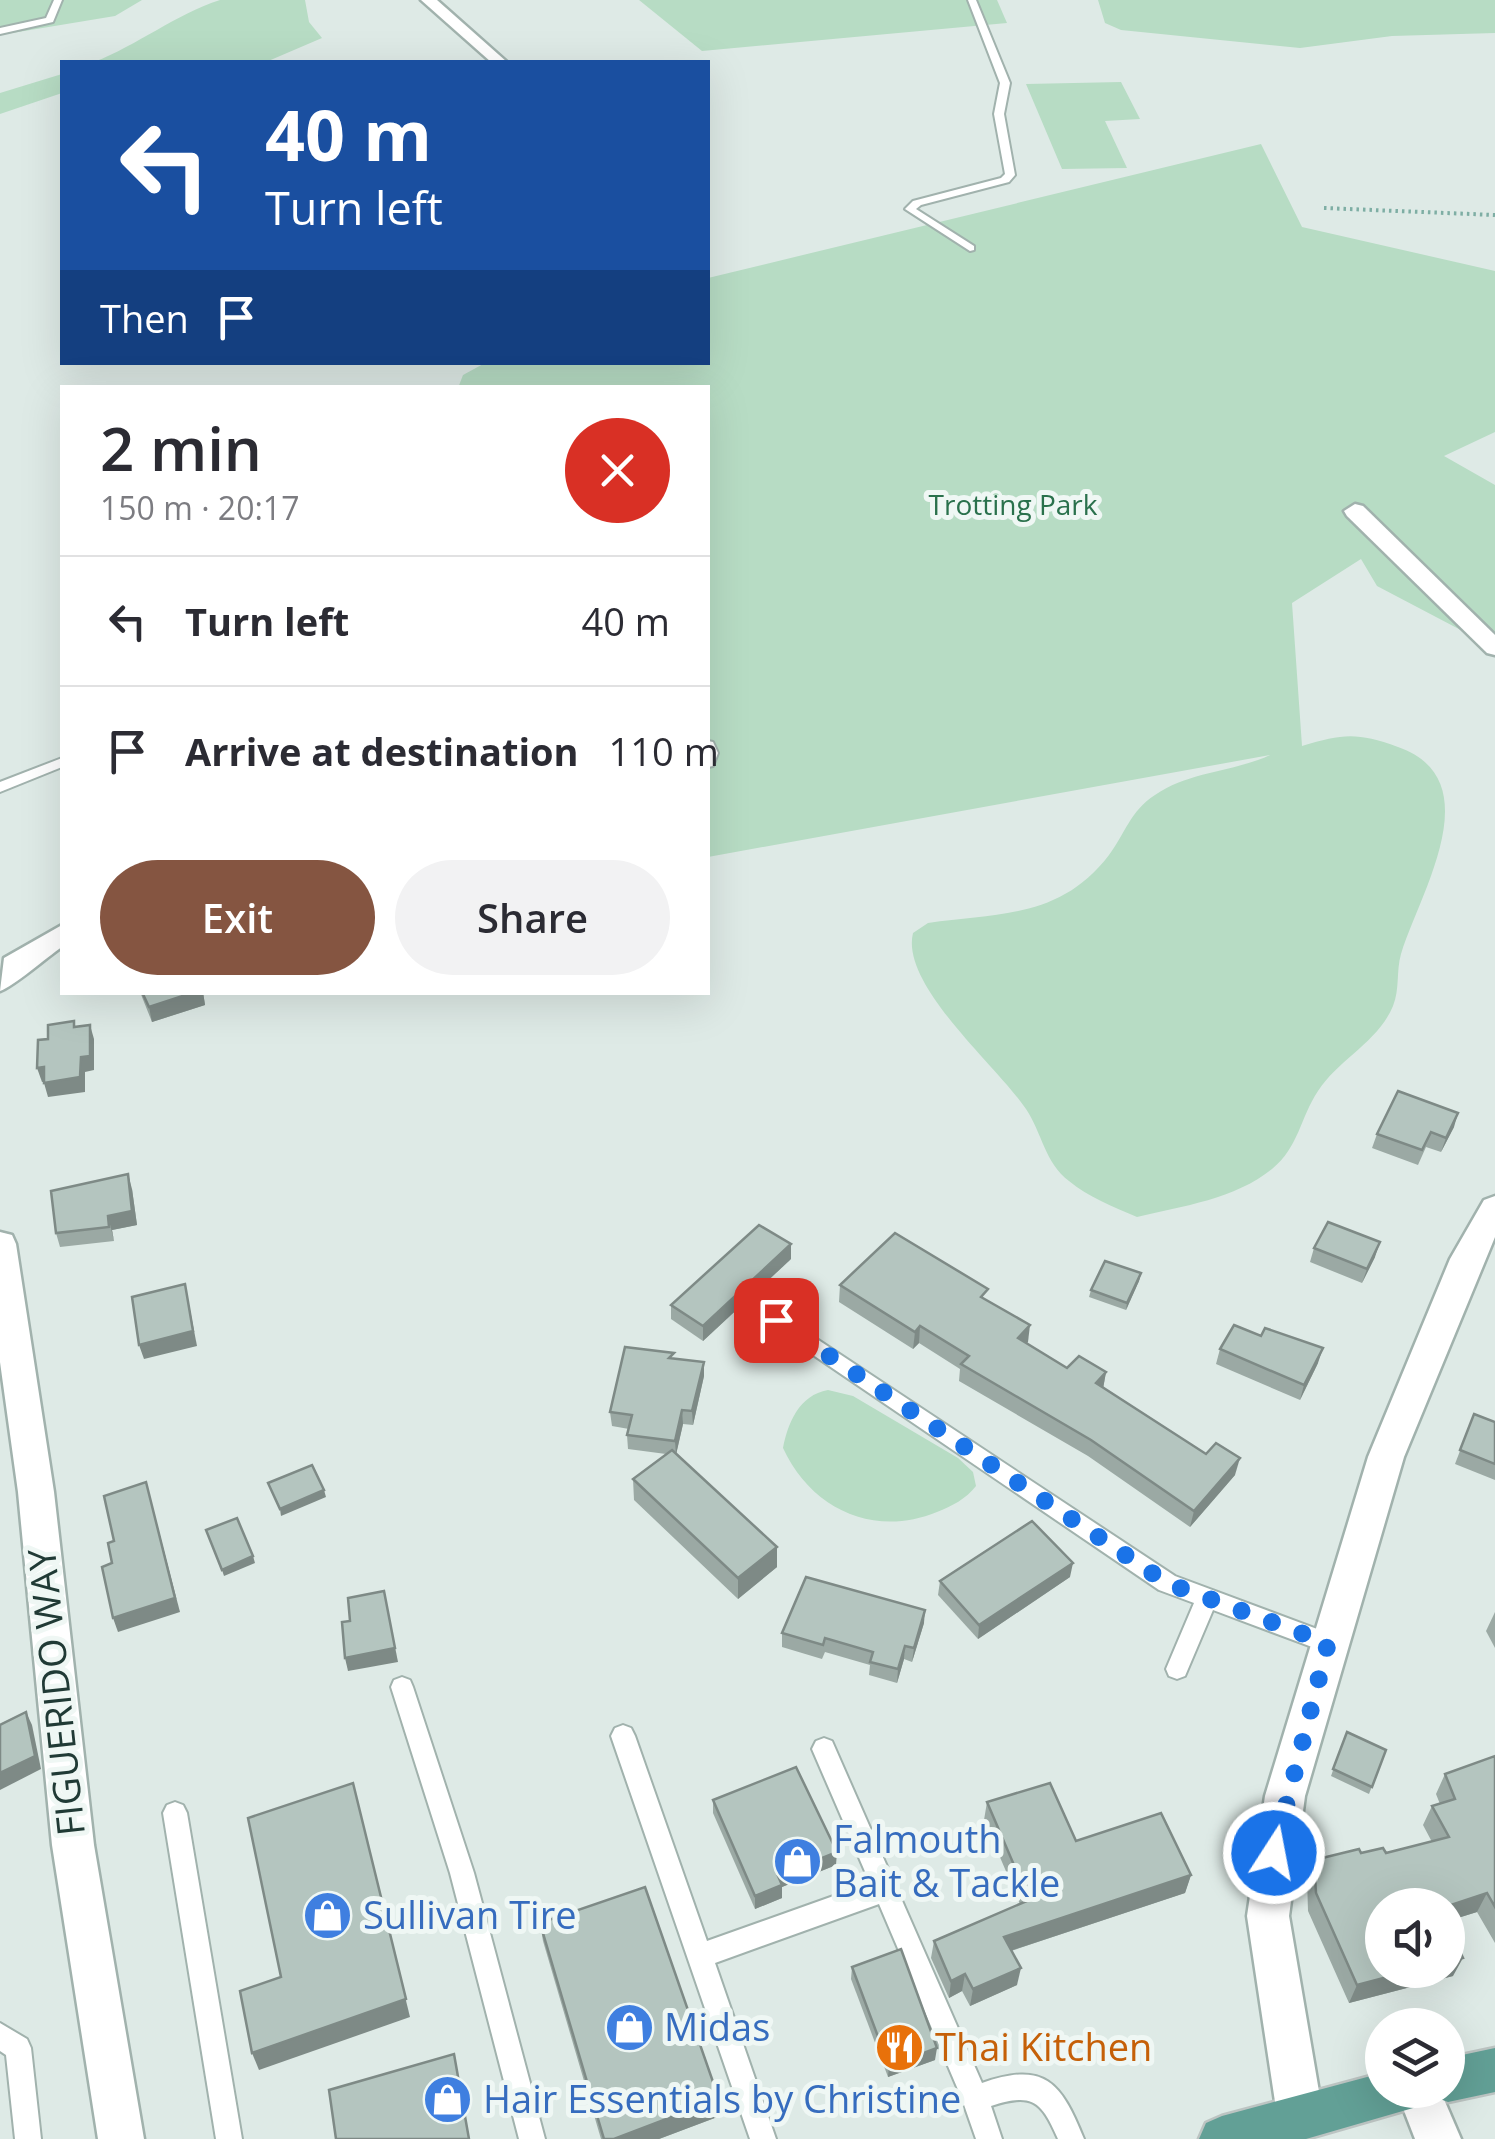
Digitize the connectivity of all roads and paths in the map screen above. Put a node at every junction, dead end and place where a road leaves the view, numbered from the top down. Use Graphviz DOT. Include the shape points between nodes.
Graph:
graph roads {
  1 [pos="58,0"];
  2 [pos="428,0"];
  3 [pos="972,0"];
  4 [pos="0,31"];
  5 [pos="498,60"];
  6 [pos="1324,208"];
  7 [pos="1495,215"];
  8 [pos="970,248"];
  9 [pos="1355,511"];
  10 [pos="1495,648"];
  11 [pos="60,763"];
  12 [pos="0,787"];
  13 [pos="60,935"];
  14 [pos="0,981"];
  15 [pos="1495,1208"];
  16 [pos="0,1244"];
  17 [pos="776,1320"];
  18 [pos="1208,1597"];
  19 [pos="1328,1643"];
  20 [pos="1177,1669"];
  21 [pos="402,1687"];
  22 [pos="624,1736"];
  23 [pos="824,1749"];
  24 [pos="174,1813"];
  25 [pos="886,1890"];
  26 [pos="698,1957"];
  27 [pos="0,2036"];
  28 [pos="1495,2070"];
  29 [pos="1465,2076"];
  30 [pos="974,2098"];
  31 [pos="1365,2099"];
  32 [pos="1425,2108"];
  33 [pos="1300,2115"];
  34 [pos="28,2139"];
  35 [pos="120,2139"];
  36 [pos="229,2139"];
  37 [pos="532,2139"];
  38 [pos="764,2139"];
  39 [pos="989,2139"];
  40 [pos="1072,2139"];
  41 [pos="1222,2139"];
  42 [pos="1438,2139"];
  1 -- 4 [label="lane" via="50,20"];
  2 -- 5 [label="street"];
  3 -- 8 [label="lane" via="1005,83 999,114 1010,175 910,209"];
  6 -- 7 [label="path"];
  9 -- 10 [label="street"];
  11 -- 12 [label="lane"];
  13 -- 14 [label="street"];
  15 -- 19 [label="street" via="1466,1259 1386,1457"];
  16 -- 35 [label="street, FIGUERIDO WAY" via="36,1492 74,1845"];
  17 -- 18 [label="lane" via="1167,1583"];
  18 -- 19 [label="lane"];
  18 -- 20 [label="lane"];
  19 -- 33 [label="street" via="1285,1796 1268,1916"];
  21 -- 37 [label="lane" via="462,1873"];
  22 -- 26 [label="lane"];
  23 -- 25 [label="lane"];
  24 -- 36 [label="lane"];
  25 -- 26 [label="lane"];
  25 -- 30 [label="lane"];
  26 -- 38 [label="lane"];
  27 -- 34 [label="lane" via="18,2048"];
  28 -- 29 [label="main road"];
  30 -- 39 [label="lane"];
  30 -- 40 [label="lane" via="1033,2084 1059,2107"];
  31 -- 33 [label="main road"];
  32 -- 42 [label="street"];
  33 -- 41 [label="main road"];
}
